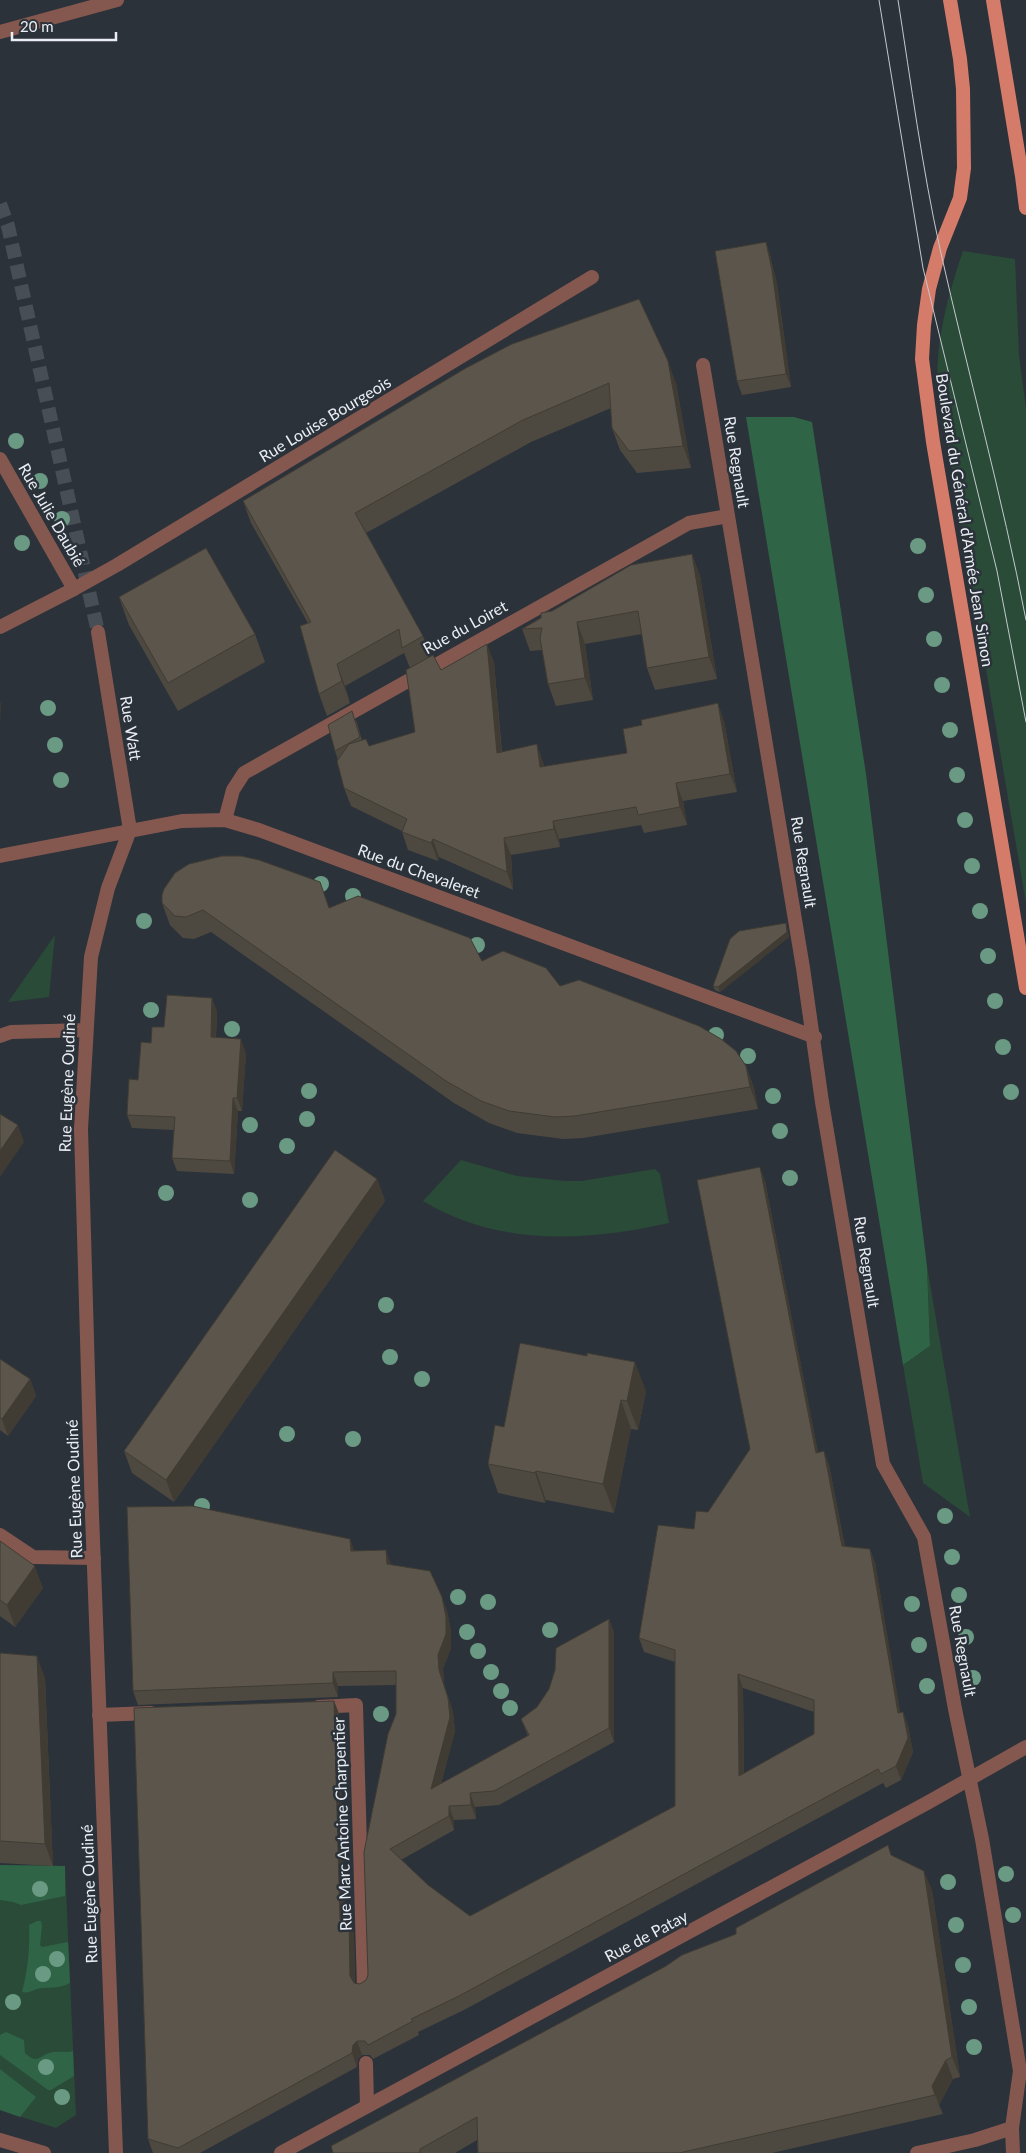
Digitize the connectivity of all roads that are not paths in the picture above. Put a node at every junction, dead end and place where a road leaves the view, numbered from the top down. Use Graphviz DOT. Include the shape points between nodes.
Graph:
graph roads {
  1 [pos="117,0"];
  2 [pos="950,0"];
  3 [pos="993,0"];
  4 [pos="0,32"];
  5 [pos="1026,208"];
  6 [pos="592,277"];
  7 [pos="704,365"];
  8 [pos="0,459"];
  9 [pos="728,516"];
  10 [pos="74,589"];
  11 [pos="0,628"];
  12 [pos="98,632"];
  13 [pos="224,820"];
  14 [pos="130,830"];
  15 [pos="0,856"];
  16 [pos="1026,988"];
  17 [pos="86,1030"];
  18 [pos="0,1036"];
  19 [pos="814,1037"];
  20 [pos="0,1535"];
  21 [pos="94,1558"];
  22 [pos="307,1707"];
  23 [pos="168,1712"];
  24 [pos="100,1715"];
  25 [pos="1026,1747"];
  26 [pos="969,1780"];
  27 [pos="364,1989"];
  28 [pos="366,2063"];
  29 [pos="367,2106"];
  30 [pos="1012,2128"];
  31 [pos="0,2140"];
  32 [pos="44,2153"];
  33 [pos="116,2153"];
  34 [pos="281,2153"];
  35 [pos="917,2153"];
  36 [pos="1013,2153"];
  1 -- 4 [label="street"];
  2 -- 16 [label="main road, Boulevard du Général d'Armée Jean Simon" via="963,89 964,168 960,198 940,248 929,289 922,358 926,399"];
  3 -- 5 [label="main road"];
  6 -- 10 [label="street, Rue Louise Bourgeois"];
  7 -- 9 [label="street, Rue Regnault"];
  8 -- 10 [label="street, Rue Julie Daubié"];
  9 -- 13 [label="street, Rue du Loiret" via="689,523 244,773 233,790"];
  9 -- 19 [label="street, Rue Regnault"];
  10 -- 11 [label="street, Rue Louise Bourgeois"];
  12 -- 14 [label="street, Rue Watt"];
  13 -- 14 [label="street, Rue du Chevaleret" via="182,821"];
  13 -- 19 [label="street, Rue du Chevaleret"];
  14 -- 15 [label="street, Rue du Chevaleret"];
  14 -- 17 [label="street, Rue Eugène Oudiné" via="108,888 97,929 91,957"];
  17 -- 18 [label="street" via="11,1032"];
  17 -- 21 [label="street, Rue Eugène Oudiné" via="81,1130"];
  19 -- 26 [label="street, Rue Regnault" via="883,1464 924,1537"];
  20 -- 21 [label="street" via="33,1557"];
  21 -- 24 [label="street, Rue Eugène Oudiné"];
  22 -- 27 [label="street, Rue Marc Antoine Charpentier" via="356,1705"];
  23 -- 24 [label="street"];
  24 -- 33 [label="street, Rue Eugène Oudiné"];
  25 -- 26 [label="street, Rue de Patay"];
  26 -- 29 [label="street, Rue de Patay"];
  26 -- 30 [label="street, Rue Regnault" via="982,1839 1020,2071"];
  28 -- 29 [label="street"];
  29 -- 34 [label="street, Rue de Patay"];
  30 -- 35 [label="street"];
  30 -- 36 [label="street, Rue Regnault"];
  31 -- 32 [label="street"];
}
